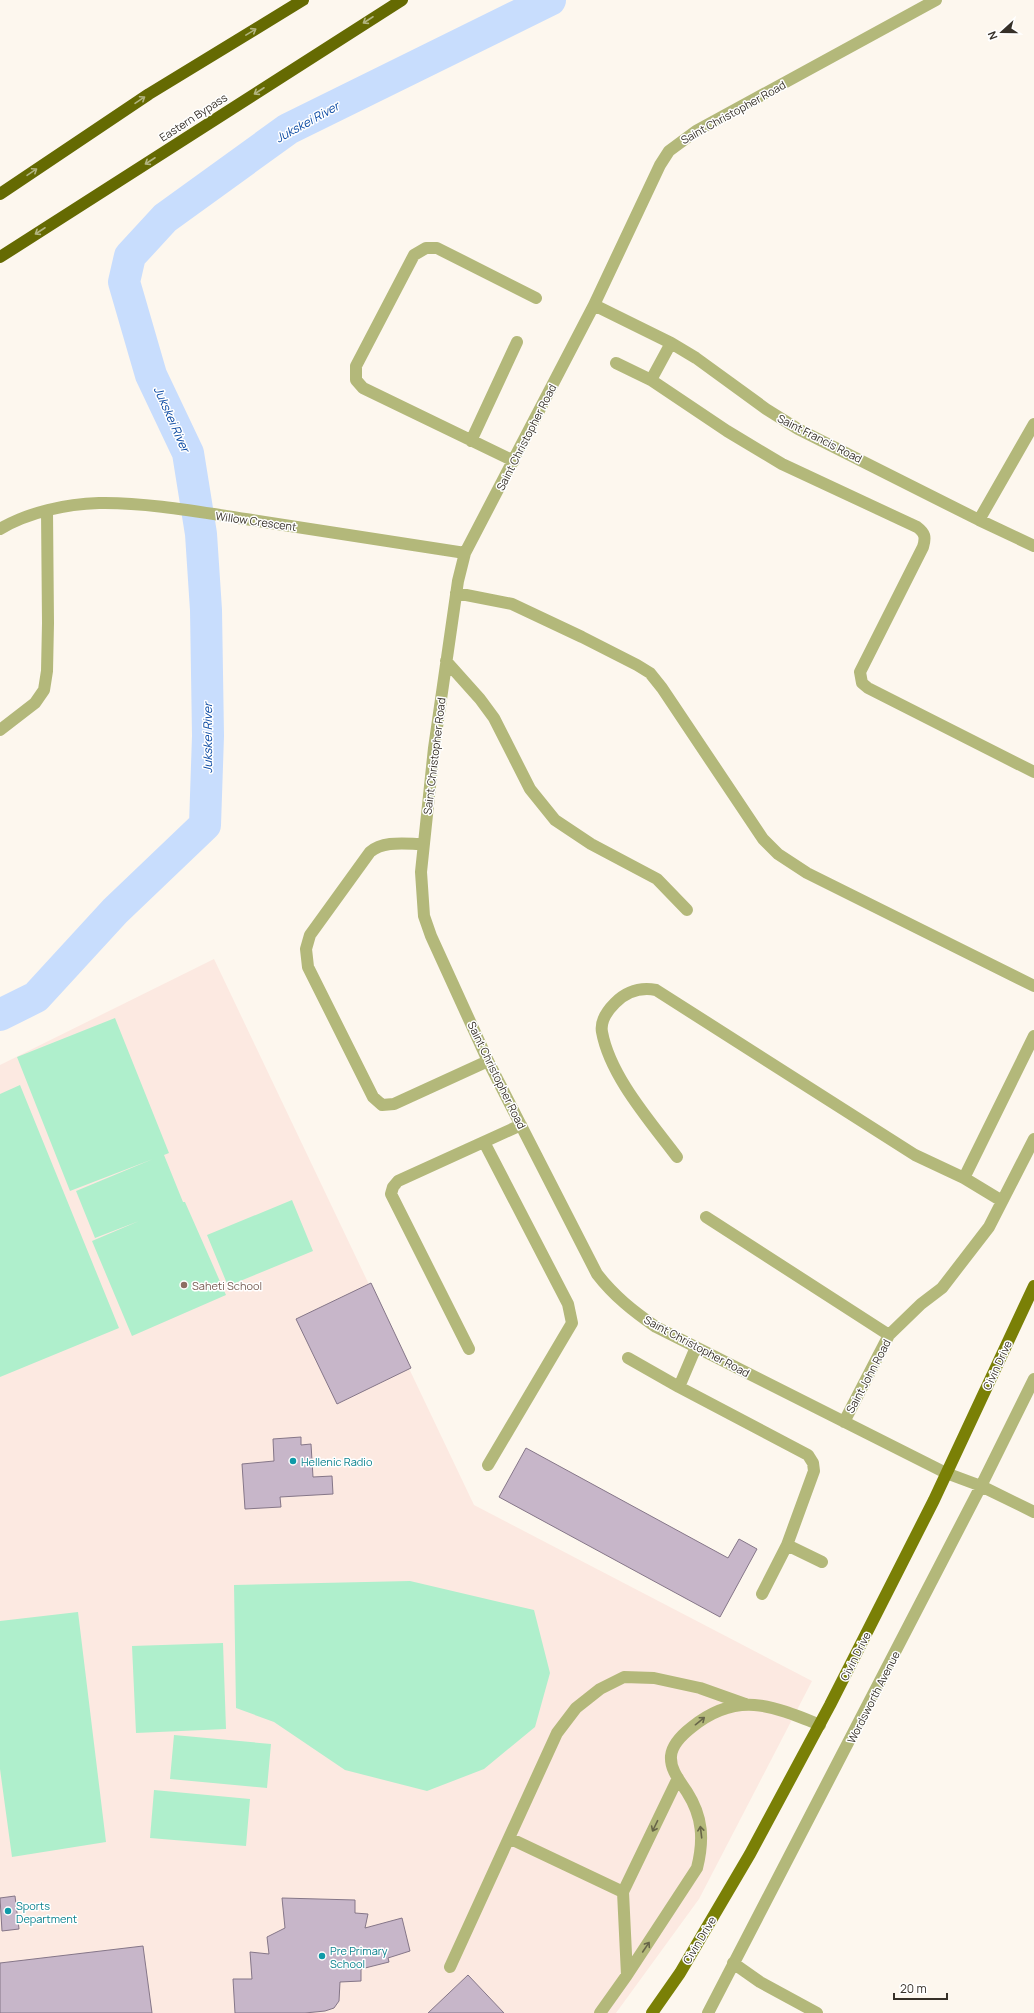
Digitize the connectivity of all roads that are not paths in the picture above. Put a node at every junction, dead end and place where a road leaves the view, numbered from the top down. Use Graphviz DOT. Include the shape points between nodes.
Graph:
graph roads {
  1 [pos="303,0"];
  2 [pos="402,0"];
  3 [pos="936,0"];
  4 [pos="0,194"];
  5 [pos="0,257"];
  6 [pos="536,298"];
  7 [pos="594,305"];
  8 [pos="517,342"];
  9 [pos="671,343"];
  10 [pos="616,363"];
  11 [pos="651,380"];
  12 [pos="1034,424"];
  13 [pos="471,441"];
  14 [pos="514,461"];
  15 [pos="47,511"];
  16 [pos="979,520"];
  17 [pos="0,528"];
  18 [pos="1034,546"];
  19 [pos="465,553"];
  20 [pos="456,593"];
  21 [pos="446,661"];
  22 [pos="0,730"];
  23 [pos="1034,772"];
  24 [pos="424,844"];
  25 [pos="687,910"];
  26 [pos="1034,986"];
  27 [pos="1034,1036"];
  28 [pos="488,1061"];
  29 [pos="521,1125"];
  30 [pos="1034,1139"];
  31 [pos="484,1142"];
  32 [pos="677,1157"];
  33 [pos="964,1178"];
  34 [pos="1002,1201"];
  35 [pos="706,1217"];
  36 [pos="1034,1286"];
  37 [pos="889,1335"];
  38 [pos="696,1347"];
  39 [pos="469,1349"];
  40 [pos="628,1358"];
  41 [pos="1034,1379"];
  42 [pos="679,1387"];
  43 [pos="844,1422"];
  44 [pos="488,1465"];
  45 [pos="946,1473"];
  46 [pos="981,1486"];
  47 [pos="1034,1512"];
  48 [pos="788,1545"];
  49 [pos="822,1562"];
  50 [pos="762,1594"];
  51 [pos="744,1704"];
  52 [pos="820,1725"];
  53 [pos="678,1778"];
  54 [pos="509,1838"];
  55 [pos="623,1892"];
  56 [pos="733,1962"];
  57 [pos="450,1966"];
  58 [pos="627,1976"];
  59 [pos="600,2013"];
  60 [pos="652,2013"];
  61 [pos="708,2013"];
  62 [pos="817,2013"];
  4 -- 1 [label="highway, one-way" via="149,94"];
  2 -- 5 [label="highway, Eastern Bypass, one-way"];
  3 -- 7 [label="street, Saint Christopher Road" via="679,142 660,165"];
  6 -- 13 [label="street" via="437,248 426,248 414,254 356,366 356,380 364,388"];
  7 -- 9 [label="street, Saint Francis Road"];
  7 -- 14 [label="street, Saint Christopher Road"];
  8 -- 13 [label="street"];
  9 -- 11 [label="street"];
  9 -- 16 [label="street, Saint Francis Road" via="798,429"];
  10 -- 11 [label="street"];
  11 -- 23 [label="street" via="782,464 924,532 923,547 860,672 862,683"];
  12 -- 16 [label="street"];
  13 -- 14 [label="street"];
  14 -- 19 [label="street, Saint Christopher Road"];
  15 -- 17 [label="street, Willow Crescent"];
  15 -- 19 [label="street, Willow Crescent" via="100,503 151,507"];
  15 -- 22 [label="street" via="48,623 44,690 35,703"];
  16 -- 18 [label="street, Saint Francis Road"];
  19 -- 20 [label="street, Saint Christopher Road"];
  20 -- 21 [label="street, Saint Christopher Road"];
  20 -- 26 [label="street" via="512,604 650,673 763,838 778,854 807,873"];
  21 -- 24 [label="street, Saint Christopher Road"];
  21 -- 25 [label="street" via="494,718 530,789 556,820 591,844 657,879"];
  24 -- 28 [label="street, Saint Christopher Road" via="421,872 424,916"];
  24 -- 28 [label="street" via="384,845 370,852 310,935 306,949 308,967 373,1097 382,1105 394,1104"];
  27 -- 33 [label="street"];
  28 -- 29 [label="street, Saint Christopher Road"];
  29 -- 31 [label="street"];
  29 -- 38 [label="street, Saint Christopher Road" via="597,1274 606,1286 627,1307 656,1327"];
  30 -- 34 [label="street, Saint John Road"];
  31 -- 39 [label="street" via="398,1182 390,1194"];
  31 -- 44 [label="street" via="568,1304 572,1324"];
  32 -- 33 [label="street" via="624,1084 608,1053 601,1031 608,1009 636,989 656,990 915,1155"];
  33 -- 34 [label="street"];
  34 -- 37 [label="street, Saint John Road" via="989,1227 953,1275"];
  35 -- 37 [label="street"];
  36 -- 45 [label="main road, Civin Drive"];
  37 -- 43 [label="street, Saint John Road"];
  38 -- 42 [label="street"];
  38 -- 43 [label="street, Saint Christopher Road"];
  40 -- 42 [label="street"];
  41 -- 46 [label="street, Wordsworth Avenue"];
  42 -- 48 [label="street" via="808,1455 814,1471"];
  43 -- 45 [label="street, Saint Christopher Road"];
  45 -- 46 [label="street, Saint Christopher Road"];
  45 -- 52 [label="main road, Civin Drive"];
  46 -- 47 [label="street, Saint Christopher Road"];
  46 -- 56 [label="street, Wordsworth Avenue"];
  48 -- 49 [label="street"];
  48 -- 50 [label="street"];
  51 -- 52 [label="street" via="780,1709"];
  53 -- 51 [label="street, one-way" via="673,1769 671,1756 680,1737 707,1715"];
  51 -- 54 [label="street" via="700,1688 654,1678 624,1677 600,1689 576,1708 557,1733"];
  52 -- 60 [label="main road, Civin Drive" via="750,1854 680,1973"];
  53 -- 55 [label="street, one-way"];
  58 -- 53 [label="street, one-way" via="697,1868 702,1848 700,1821 688,1793"];
  54 -- 55 [label="street"];
  54 -- 57 [label="street"];
  55 -- 58 [label="street"];
  56 -- 61 [label="street, Wordsworth Avenue"];
  56 -- 62 [label="street" via="760,1982"];
  58 -- 59 [label="street"];
}
